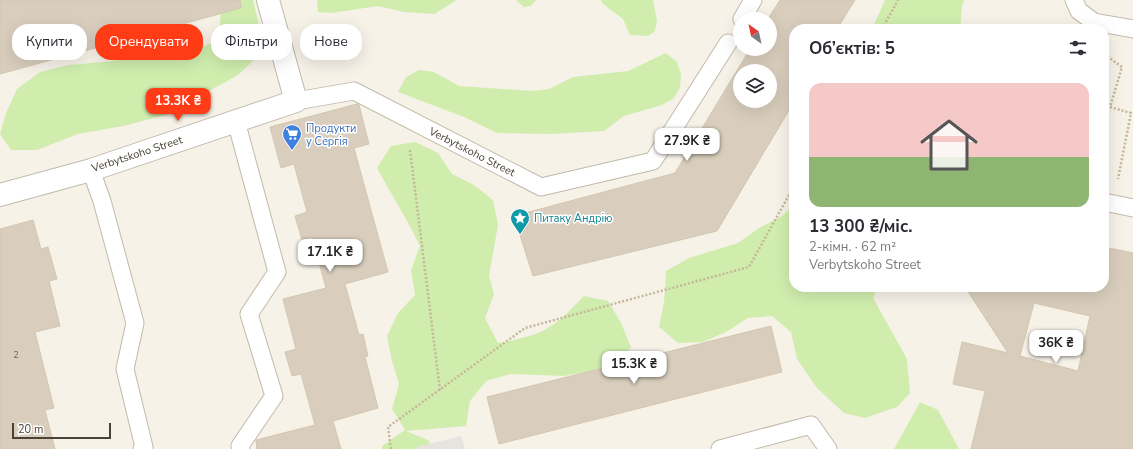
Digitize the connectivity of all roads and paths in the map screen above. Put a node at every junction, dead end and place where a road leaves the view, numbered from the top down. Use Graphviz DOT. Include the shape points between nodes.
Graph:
graph roads {
  1 [pos="268,0"];
  2 [pos="753,0"];
  3 [pos="898,0"];
  4 [pos="1074,0"];
  5 [pos="746,12"];
  6 [pos="885,24"];
  7 [pos="1105,24"];
  8 [pos="1109,25"];
  9 [pos="1133,29"];
  10 [pos="728,43"];
  11 [pos="1109,58"];
  12 [pos="296,101"];
  13 [pos="406,118"];
  14 [pos="236,121"];
  15 [pos="91,170"];
  16 [pos="1117,183"];
  17 [pos="0,195"];
  18 [pos="789,195"];
  19 [pos="1109,203"];
  20 [pos="1133,208"];
  21 [pos="440,390"];
  22 [pos="142,449"];
  23 [pos="241,449"];
  24 [pos="391,449"];
  25 [pos="720,449"];
  26 [pos="828,449"];
  1 -- 12 [label="street"];
  2 -- 5 [label="lane"];
  3 -- 6 [label="path"];
  4 -- 7 [label="lane" via="1080,11 1094,22"];
  8 -- 9 [label="lane"];
  10 -- 13 [label="lane, Verbytskoho Street" via="653,161 541,187"];
  11 -- 16 [label="path" via="1122,67 1110,107 1131,114"];
  12 -- 13 [label="lane, Verbytskoho Street" via="354,91"];
  12 -- 14 [label="street, Verbytskoho Street"];
  13 -- 21 [label="path"];
  14 -- 15 [label="street, Verbytskoho Street"];
  14 -- 23 [label="lane" via="277,272 249,314 274,396 240,446"];
  15 -- 17 [label="street, Verbytskoho Street"];
  15 -- 22 [label="lane" via="102,201 135,323 125,369 144,447"];
  18 -- 21 [label="path" via="749,267 525,328"];
  19 -- 20 [label="lane"];
  21 -- 24 [label="path" via="388,427"];
  25 -- 26 [label="lane" via="811,425"];
}
